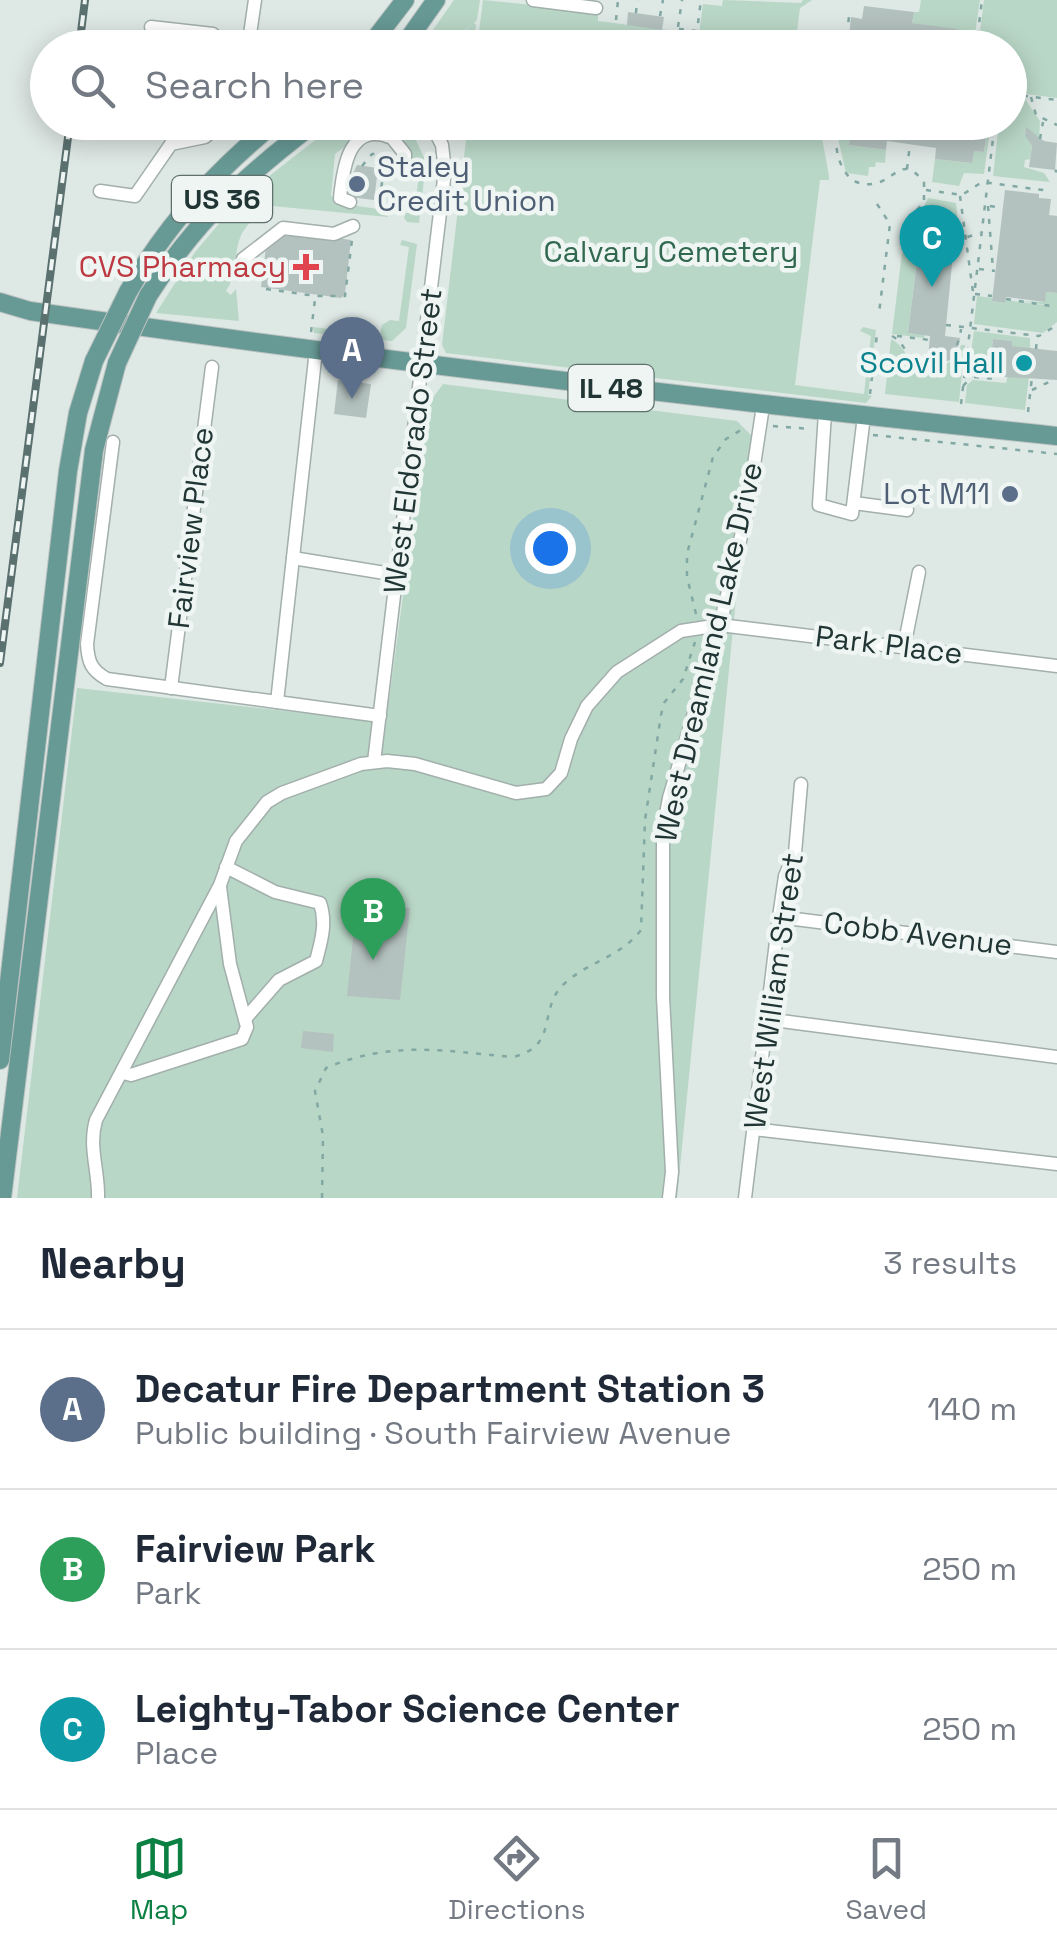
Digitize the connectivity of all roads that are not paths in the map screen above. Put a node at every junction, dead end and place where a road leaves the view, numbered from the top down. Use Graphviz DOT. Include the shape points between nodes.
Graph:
graph roads {
  1 [pos="255,0"];
  2 [pos="405,0"];
  3 [pos="436,0"];
  4 [pos="533,0"];
  5 [pos="596,8"];
  6 [pos="152,27"];
  7 [pos="178,30"];
  8 [pos="251,30"];
  9 [pos="386,30"];
  10 [pos="415,30"];
  11 [pos="190,140"];
  12 [pos="255,140"];
  13 [pos="293,140"];
  14 [pos="360,140"];
  15 [pos="394,140"];
  16 [pos="439,140"];
  17 [pos="402,167"];
  18 [pos="100,191"];
  19 [pos="350,202"];
  20 [pos="350,232"];
  21 [pos="244,256"];
  22 [pos="0,302"];
  23 [pos="30,311"];
  24 [pos="0,312"];
  25 [pos="314,341"];
  26 [pos="422,364"];
  27 [pos="212,367"];
  28 [pos="763,406"];
  29 [pos="825,422"];
  30 [pos="863,425"];
  31 [pos="1057,436"];
  32 [pos="113,442"];
  33 [pos="854,503"];
  34 [pos="907,510"];
  35 [pos="293,558"];
  36 [pos="919,572"];
  37 [pos="397,575"];
  38 [pos="720,625"];
  39 [pos="904,647"];
  40 [pos="1057,666"];
  41 [pos="171,688"];
  42 [pos="277,702"];
  43 [pos="380,716"];
  44 [pos="374,762"];
  45 [pos="801,784"];
  46 [pos="226,867"];
  47 [pos="220,885"];
  48 [pos="779,918"];
  49 [pos="1057,952"];
  50 [pos="245,1019"];
  51 [pos="766,1020"];
  52 [pos="1057,1057"];
  53 [pos="0,1060"];
  54 [pos="124,1074"];
  55 [pos="754,1130"];
  56 [pos="1057,1164"];
  57 [pos="2,1198"];
  58 [pos="98,1198"];
  59 [pos="669,1198"];
  60 [pos="744,1198"];
  1 -- 8 [label="street"];
  2 -- 9 [label="main road"];
  3 -- 10 [label="main road"];
  4 -- 5 [label="street"];
  6 -- 7 [label="street"];
  11 -- 18 [label="street" via="171,144 135,196"];
  12 -- 53 [label="main road, US 36, bridge" via="160,240 94,361 78,413"];
  13 -- 57 [label="main road, US 36, bridge" via="247,175 168,264 117,363 94,450"];
  14 -- 19 [label="street" via="344,164 340,198"];
  15 -- 17 [label="street" via="405,154"];
  16 -- 26 [label="street, West Eldorado Street" via="445,171"];
  20 -- 21 [label="street" via="283,228"];
  22 -- 23 [label="main road, IL 48"];
  23 -- 24 [label="main road, IL 48"];
  23 -- 25 [label="main road, IL 48"];
  25 -- 26 [label="main road, IL 48"];
  25 -- 35 [label="street"];
  26 -- 28 [label="main road, IL 48"];
  26 -- 37 [label="street, West Eldorado Street"];
  27 -- 41 [label="street, Fairview Place"];
  28 -- 29 [label="main road, IL 48"];
  28 -- 38 [label="street, West Dreamland Lake Drive"];
  29 -- 30 [label="main road, IL 48"];
  29 -- 33 [label="street" via="819,506 852,514"];
  30 -- 31 [label="main road, IL 48"];
  30 -- 33 [label="street"];
  32 -- 41 [label="street" via="88,660 107,679"];
  33 -- 34 [label="street"];
  35 -- 37 [label="street"];
  35 -- 42 [label="street"];
  36 -- 39 [label="street"];
  37 -- 43 [label="street, West Eldorado Street"];
  38 -- 39 [label="street, Park Place"];
  38 -- 44 [label="street" via="680,631 618,672 587,706 561,772 546,789 516,793 415,764"];
  38 -- 59 [label="street, West Dreamland Lake Drive" via="663,830"];
  39 -- 40 [label="street, Park Place"];
  41 -- 42 [label="street"];
  42 -- 43 [label="street"];
  43 -- 44 [label="street, West Eldorado Street"];
  44 -- 46 [label="street" via="267,802 243,829"];
  45 -- 48 [label="street, West William Street"];
  46 -- 47 [label="street"];
  46 -- 50 [label="street" via="275,892 320,903 323,912 316,961 279,980"];
  47 -- 50 [label="street"];
  47 -- 54 [label="street"];
  48 -- 49 [label="street, Cobb Avenue"];
  48 -- 51 [label="street, West William Street"];
  50 -- 54 [label="street" via="242,1039"];
  51 -- 52 [label="street"];
  51 -- 55 [label="street, West William Street"];
  54 -- 58 [label="street" via="92,1134"];
  55 -- 56 [label="street"];
  55 -- 60 [label="street, West William Street"];
}
